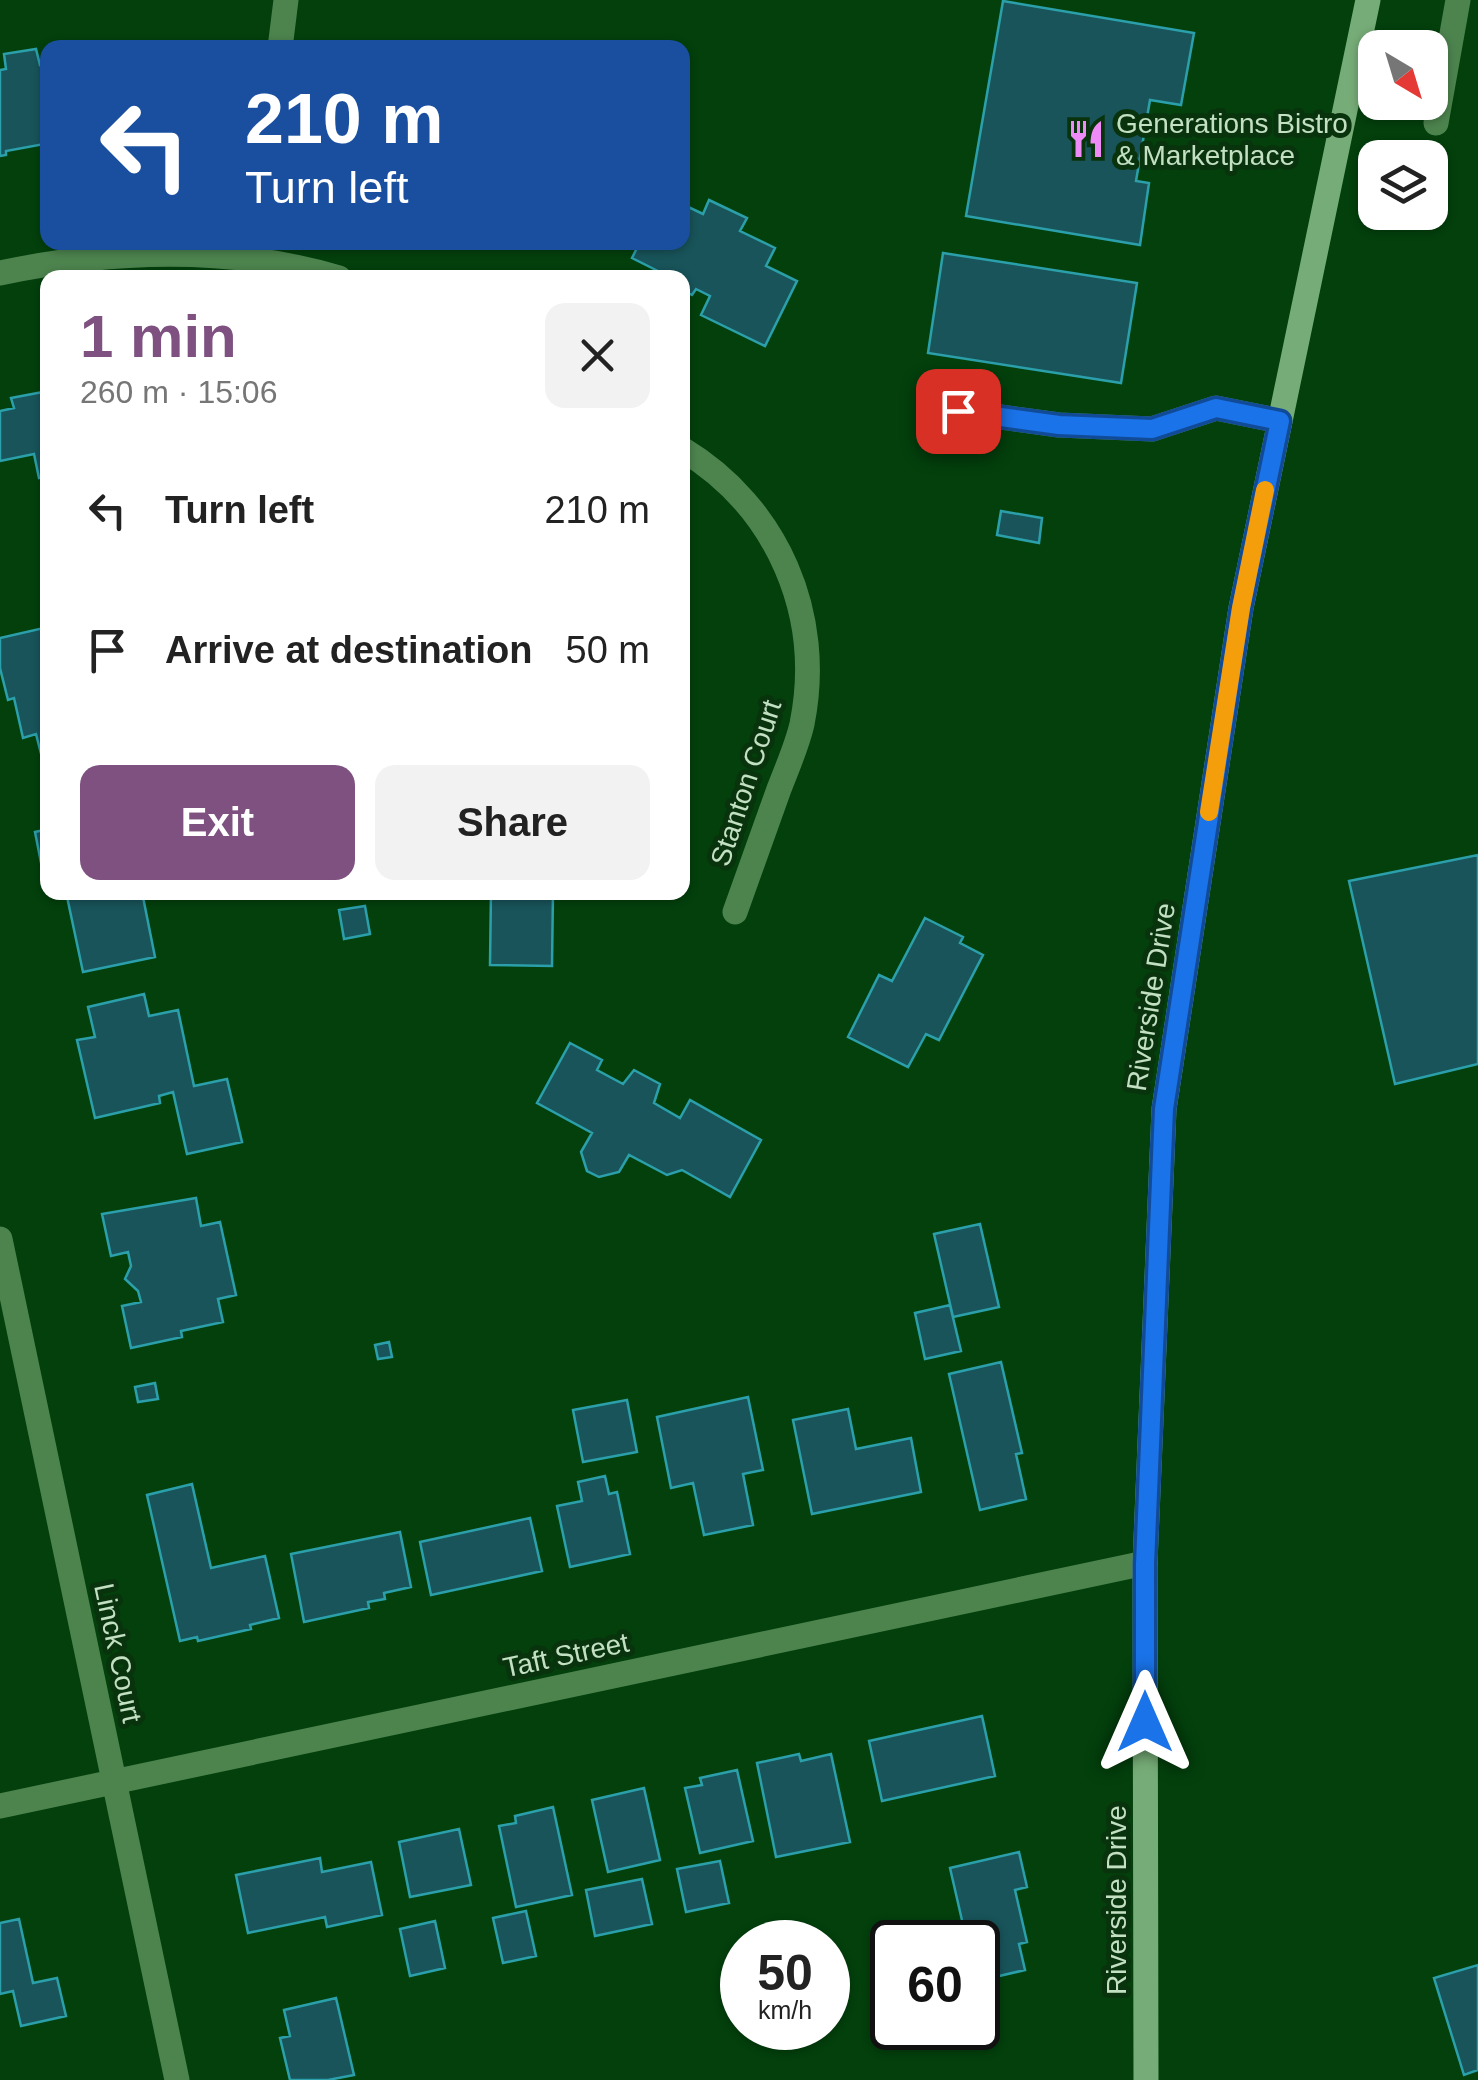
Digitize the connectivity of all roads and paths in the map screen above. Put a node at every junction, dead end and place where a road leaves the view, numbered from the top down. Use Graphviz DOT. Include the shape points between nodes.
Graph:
graph roads {
  1 [pos="286,0"];
  2 [pos="1368,0"];
  3 [pos="1458,0"];
  4 [pos="281,40"];
  5 [pos="1436,123"];
  6 [pos="251,251"];
  7 [pos="312,270"];
  8 [pos="0,273"];
  9 [pos="958,411"];
  10 [pos="1280,421"];
  11 [pos="690,454"];
  12 [pos="735,912"];
  13 [pos="0,1238"];
  14 [pos="1145,1564"];
  15 [pos="114,1782"];
  16 [pos="0,1806"];
  17 [pos="177,2080"];
  18 [pos="1146,2080"];
  1 -- 4 [label="street"];
  2 -- 10 [label="main road, Riverside Drive"];
  3 -- 5 [label="street"];
  6 -- 7 [label="street"];
  6 -- 8 [label="street" via="58,261"];
  9 -- 10 [label="street" via="1152,429 1216,408"];
  10 -- 14 [label="main road, Riverside Drive" via="1241,608 1164,1109"];
  11 -- 12 [label="street, Stanton Court" via="750,505 775,540 807,636 801,727"];
  13 -- 15 [label="street, Linck Court"];
  14 -- 15 [label="street, Taft Street"];
  14 -- 18 [label="main road, Riverside Drive"];
  15 -- 16 [label="street, Taft Street"];
  15 -- 17 [label="street, Linck Court"];
}
